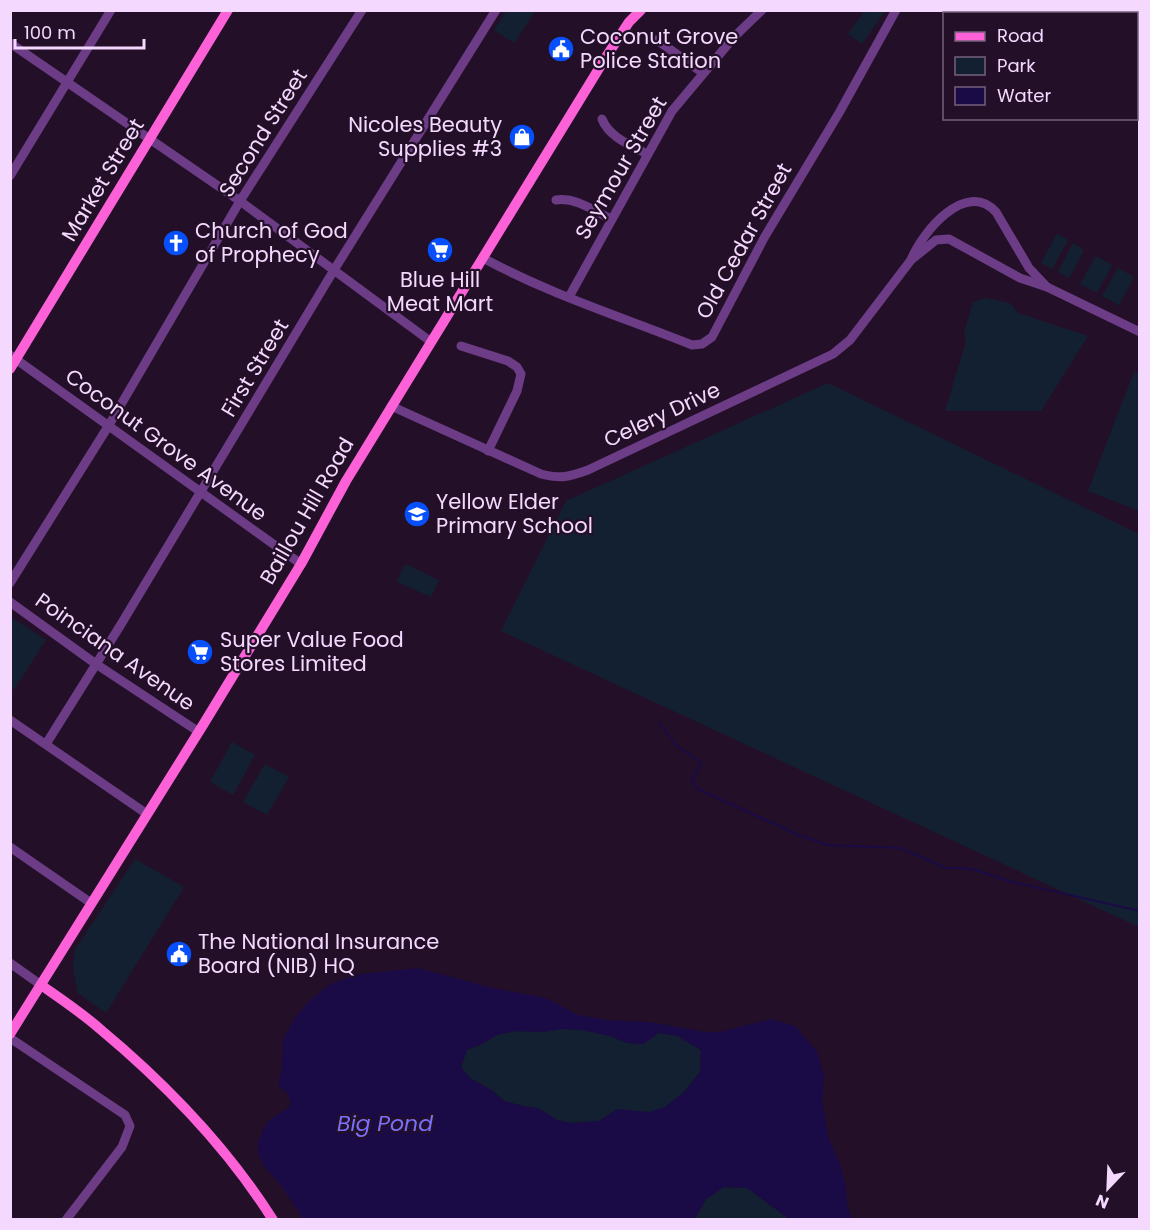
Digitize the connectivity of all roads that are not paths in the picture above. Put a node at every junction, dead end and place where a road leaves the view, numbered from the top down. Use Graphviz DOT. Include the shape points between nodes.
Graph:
graph roads {
  1 [pos="111,10"];
  2 [pos="228,10"];
  3 [pos="362,10"];
  4 [pos="496,10"];
  5 [pos="641,10"];
  6 [pos="762,10"];
  7 [pos="896,10"];
  8 [pos="657,40"];
  9 [pos="10,43"];
  10 [pos="704,73"];
  11 [pos="67,82"];
  12 [pos="602,119"];
  13 [pos="151,140"];
  14 [pos="646,154"];
  15 [pos="10,176"];
  16 [pos="556,200"];
  17 [pos="240,201"];
  18 [pos="611,219"];
  19 [pos="483,258"];
  20 [pos="911,260"];
  21 [pos="334,270"];
  22 [pos="1047,286"];
  23 [pos="569,297"];
  24 [pos="1140,332"];
  25 [pos="430,341"];
  26 [pos="461,346"];
  27 [pos="13,361"];
  28 [pos="391,406"];
  29 [pos="109,425"];
  30 [pos="488,451"];
  31 [pos="201,492"];
  32 [pos="301,564"];
  33 [pos="10,584"];
  34 [pos="10,602"];
  35 [pos="96,663"];
  36 [pos="10,720"];
  37 [pos="199,732"];
  38 [pos="46,744"];
  39 [pos="147,814"];
  40 [pos="10,847"];
  41 [pos="91,903"];
  42 [pos="10,963"];
  43 [pos="41,985"];
  44 [pos="10,1036"];
  45 [pos="66,1220"];
  46 [pos="273,1220"];
  1 -- 11 [label="street"];
  2 -- 13 [label="main road, Market Street"];
  3 -- 17 [label="street, Second Street"];
  4 -- 21 [label="street, First Street"];
  5 -- 19 [label="main road, Baillou Hill Road" via="606,57"];
  6 -- 10 [label="street, Seymour Street"];
  7 -- 23 [label="street, Old Cedar Street" via="764,238 712,337 692,345"];
  8 -- 10 [label="street"];
  9 -- 11 [label="street"];
  10 -- 14 [label="street, Seymour Street" via="672,111"];
  11 -- 13 [label="street"];
  11 -- 15 [label="street"];
  12 -- 14 [label="street" via="612,133"];
  13 -- 17 [label="street"];
  13 -- 27 [label="main road, Market Street"];
  14 -- 18 [label="street, Seymour Street"];
  16 -- 18 [label="street" via="577,202"];
  17 -- 21 [label="street"];
  17 -- 29 [label="street, Second Street"];
  18 -- 23 [label="street, Seymour Street"];
  19 -- 23 [label="street, Old Cedar Street"];
  19 -- 25 [label="main road, Baillou Hill Road"];
  20 -- 22 [label="street, Celery Drive" via="936,240 949,239 1020,278"];
  20 -- 22 [label="street, Celery Drive" via="934,222 967,202 981,202 996,212 1029,268"];
  20 -- 30 [label="street, Celery Drive" via="850,340 833,354 588,470 557,478"];
  21 -- 25 [label="street"];
  21 -- 31 [label="street, First Street"];
  22 -- 24 [label="street, Celery Drive"];
  25 -- 28 [label="main road, Baillou Hill Road"];
  26 -- 30 [label="street" via="508,361 520,374 517,391"];
  27 -- 29 [label="street, Coconut Grove Avenue"];
  28 -- 30 [label="street, Celery Drive"];
  28 -- 32 [label="main road, Baillou Hill Road"];
  29 -- 31 [label="street, Coconut Grove Avenue"];
  29 -- 33 [label="street, Second Street"];
  31 -- 32 [label="street, Coconut Grove Avenue"];
  31 -- 35 [label="street, First Street"];
  32 -- 37 [label="main road, Baillou Hill Road"];
  34 -- 35 [label="street, Poinciana Avenue"];
  35 -- 37 [label="street, Poinciana Avenue"];
  35 -- 38 [label="street, First Street"];
  36 -- 38 [label="street"];
  37 -- 39 [label="main road, Baillou Hill Road"];
  38 -- 39 [label="street"];
  39 -- 41 [label="main road, Baillou Hill Road"];
  40 -- 41 [label="street"];
  41 -- 43 [label="main road, Baillou Hill Road"];
  42 -- 43 [label="street"];
  43 -- 44 [label="main road, Baillou Hill Road"];
  43 -- 46 [label="main road" via="99,1028 173,1096 243,1174"];
  44 -- 45 [label="street" via="125,1115 130,1126 122,1147"];
}
